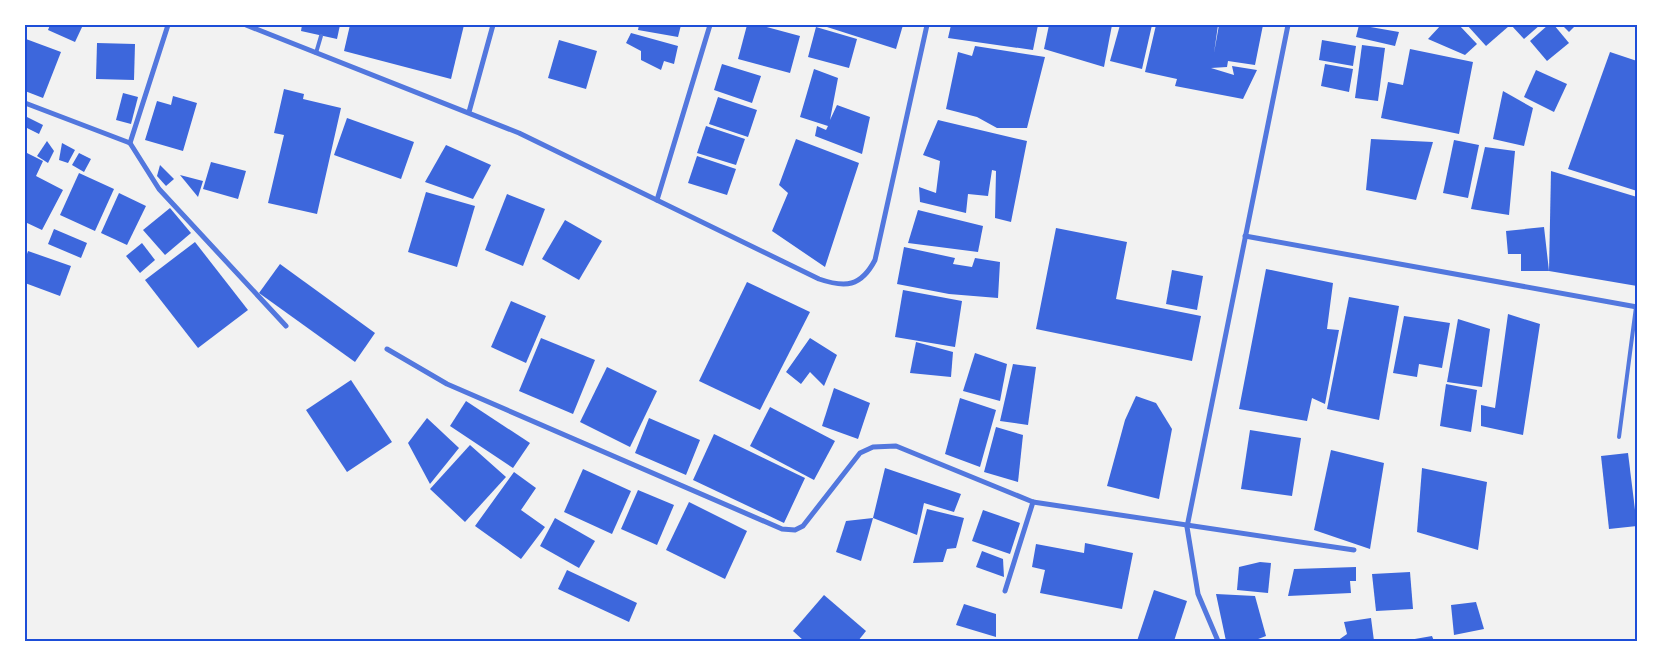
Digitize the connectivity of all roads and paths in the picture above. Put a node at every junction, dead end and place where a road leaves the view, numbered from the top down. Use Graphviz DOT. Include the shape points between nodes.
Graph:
graph roads {
  1 [pos="168,25"];
  2 [pos="246,25"];
  3 [pos="493,25"];
  4 [pos="710,25"];
  5 [pos="927,25"];
  6 [pos="1288,25"];
  7 [pos="321,36"];
  8 [pos="316,52"];
  9 [pos="25,103"];
  10 [pos="469,112"];
  11 [pos="130,143"];
  12 [pos="657,200"];
  13 [pos="1245,236"];
  14 [pos="1636,307"];
  15 [pos="286,326"];
  16 [pos="387,349"];
  17 [pos="1619,437"];
  18 [pos="1033,502"];
  19 [pos="1187,526"];
  20 [pos="1354,550"];
  21 [pos="1006,591"];
  22 [pos="1218,641"];
  1 -- 11 [label="street"];
  2 -- 8 [label="street"];
  3 -- 10 [label="street"];
  4 -- 12 [label="street"];
  5 -- 12 [label="street" via="875,260 855,282 835,285 819,280"];
  6 -- 13 [label="street"];
  7 -- 8 [label="lane"];
  8 -- 10 [label="street"];
  9 -- 11 [label="street"];
  10 -- 12 [label="street" via="520,133"];
  11 -- 15 [label="street" via="159,189"];
  13 -- 14 [label="street"];
  13 -- 19 [label="street"];
  14 -- 17 [label="lane"];
  16 -- 18 [label="street" via="447,384 782,529 795,530 803,526 860,453 884,445 896,446"];
  18 -- 19 [label="street"];
  18 -- 21 [label="street"];
  19 -- 20 [label="street"];
  19 -- 22 [label="street" via="1198,594"];
}
